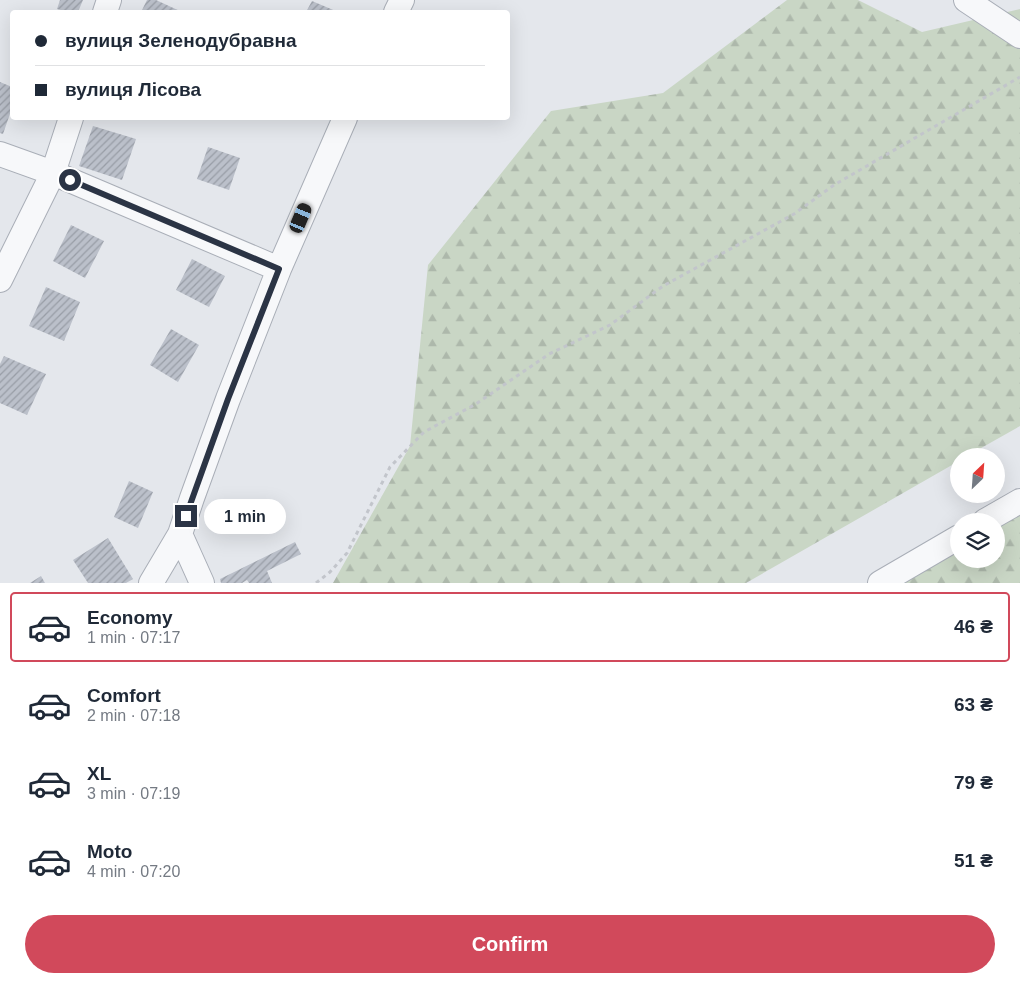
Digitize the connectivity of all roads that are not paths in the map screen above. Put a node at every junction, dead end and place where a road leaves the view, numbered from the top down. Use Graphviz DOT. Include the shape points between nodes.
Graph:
graph roads {
  1 [pos="966,0"];
  2 [pos="1020,36"];
  3 [pos="70,120"];
  4 [pos="344,120"];
  5 [pos="0,154"];
  6 [pos="52,173"];
  7 [pos="279,269"];
  8 [pos="0,280"];
  9 [pos="1020,501"];
  10 [pos="999,513"];
  11 [pos="180,534"];
  12 [pos="950,542"];
  13 [pos="151,583"];
  14 [pos="202,583"];
  15 [pos="880,583"];
  1 -- 2 [label="street"];
  3 -- 6 [label="street"];
  4 -- 7 [label="street"];
  5 -- 6 [label="street"];
  6 -- 7 [label="street"];
  6 -- 8 [label="street"];
  7 -- 11 [label="street"];
  9 -- 10 [label="street"];
  11 -- 13 [label="street"];
  11 -- 14 [label="street"];
  12 -- 15 [label="street"];
}
